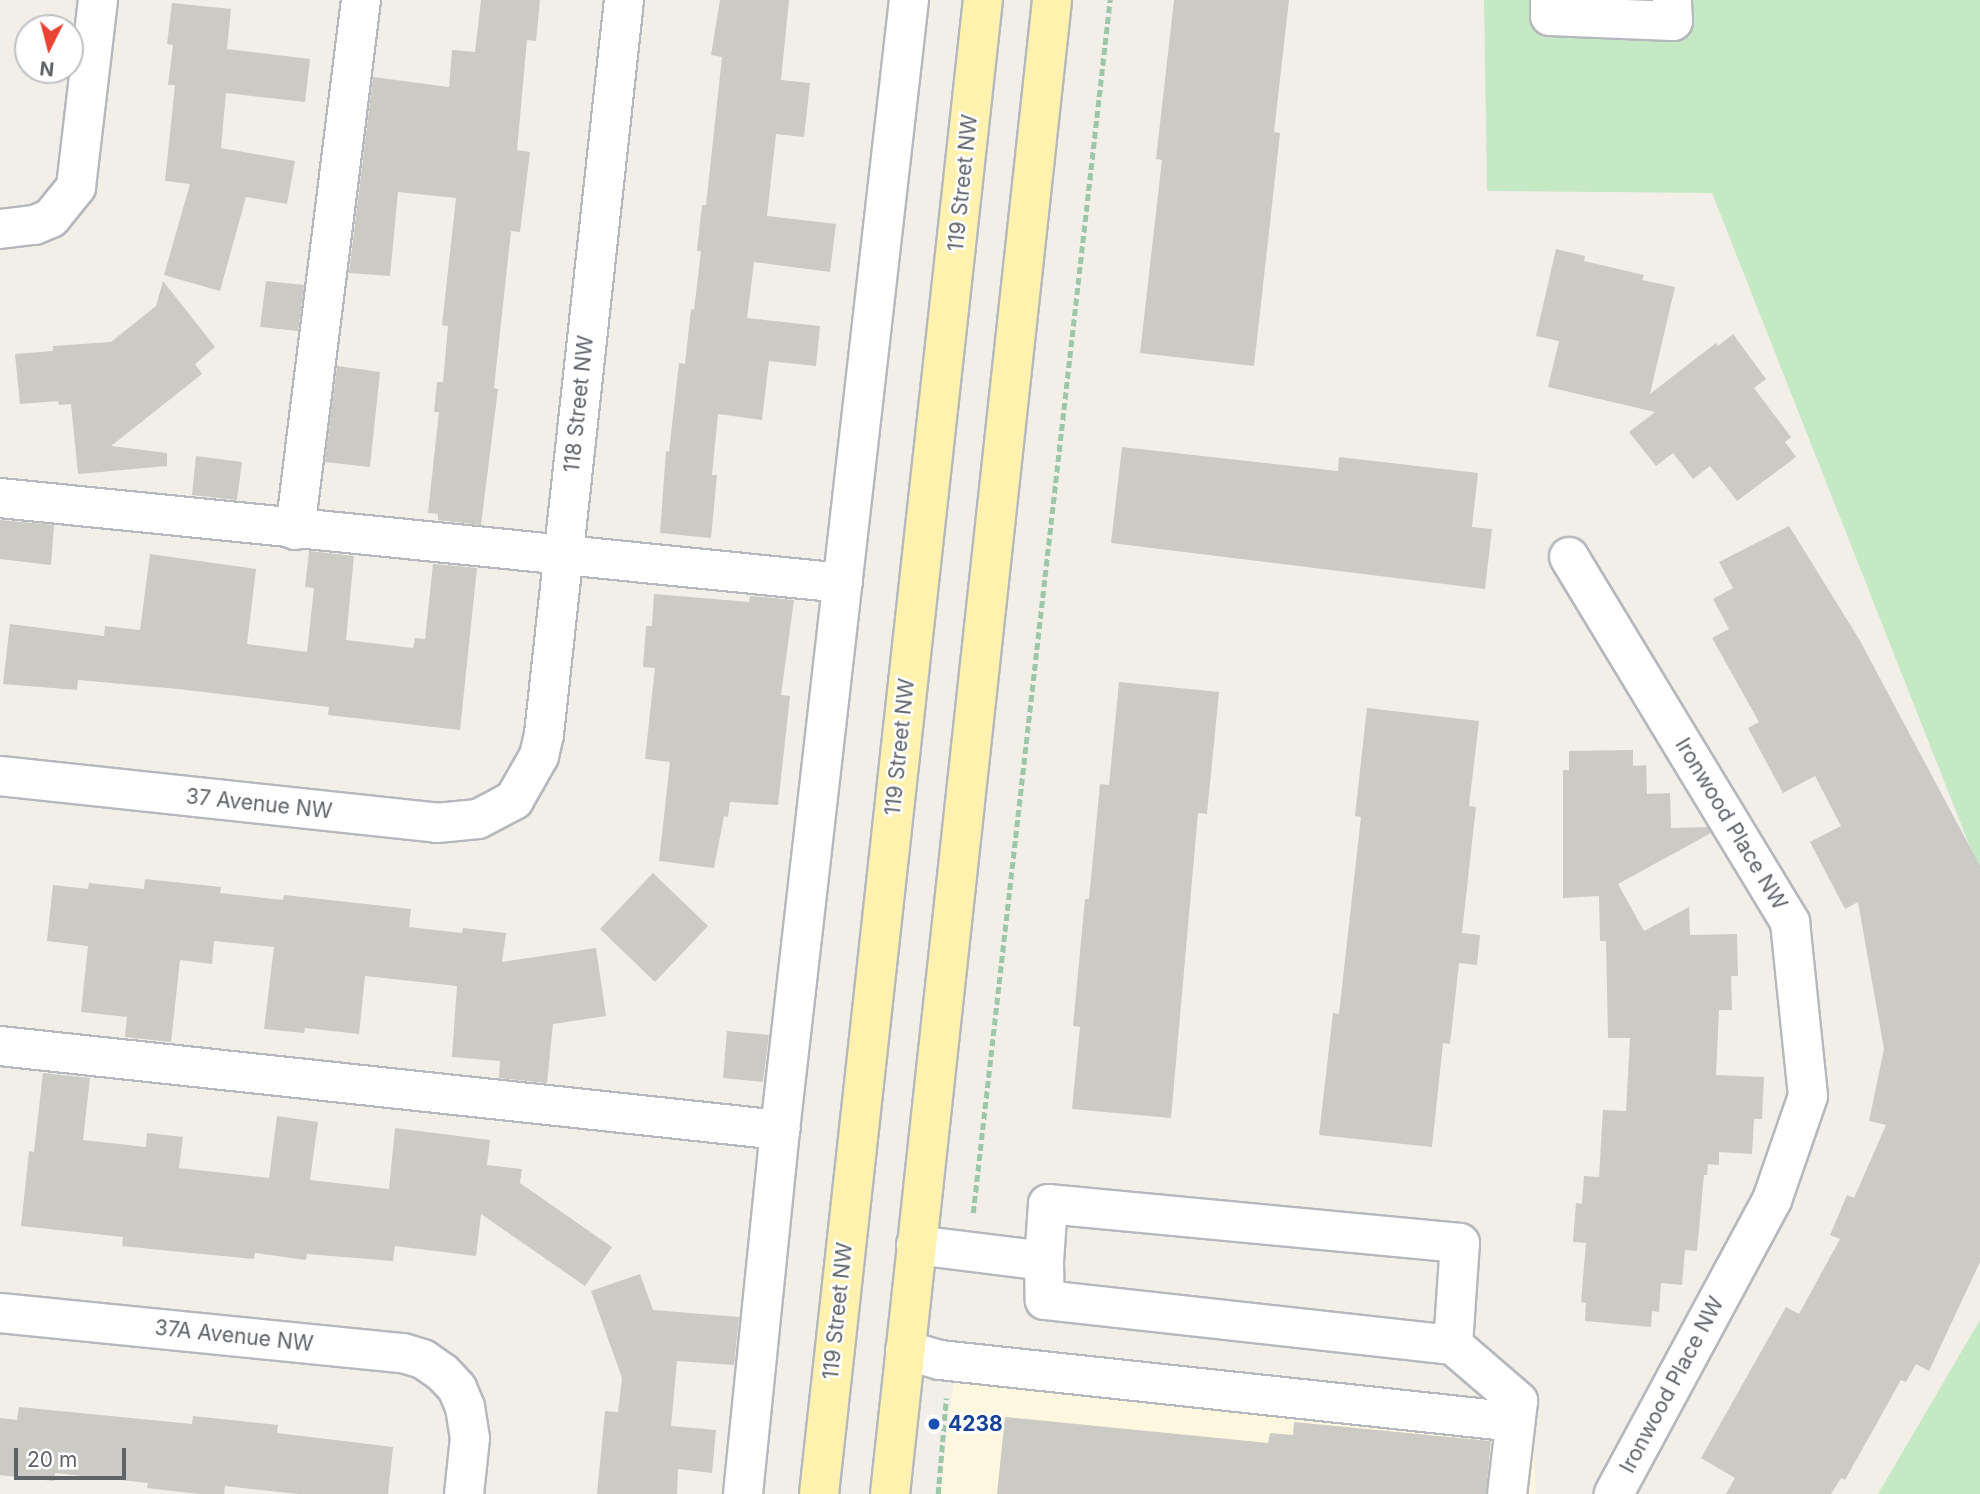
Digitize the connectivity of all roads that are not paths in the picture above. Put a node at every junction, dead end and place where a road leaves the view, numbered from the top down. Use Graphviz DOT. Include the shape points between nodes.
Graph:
graph roads {
  1 [pos="99,0"];
  2 [pos="361,0"];
  3 [pos="624,0"];
  4 [pos="909,0"];
  5 [pos="983,0"];
  6 [pos="1052,0"];
  7 [pos="1550,0"];
  8 [pos="1672,0"];
  9 [pos="0,229"];
  10 [pos="0,498"];
  11 [pos="295,530"];
  12 [pos="562,557"];
  13 [pos="1569,557"];
  14 [pos="843,583"];
  15 [pos="0,776"];
  16 [pos="0,785"];
  17 [pos="514,800"];
  18 [pos="0,1046"];
  19 [pos="780,1130"];
  20 [pos="916,1245"];
  21 [pos="1044,1261"];
  22 [pos="0,1313"];
  23 [pos="1453,1345"];
  24 [pos="923,1355"];
  25 [pos="1515,1422"];
  26 [pos="464,1494"];
  27 [pos="743,1494"];
  28 [pos="819,1494"];
  29 [pos="890,1494"];
  30 [pos="1507,1494"];
  31 [pos="1614,1494"];
  1 -- 9 [label="street" via="76,187 51,218"];
  2 -- 11 [label="street"];
  3 -- 12 [label="street, 118 Street NW"];
  4 -- 14 [label="street"];
  5 -- 28 [label="main road, 119 Street NW"];
  6 -- 20 [label="main road"];
  7 -- 8 [label="street" via="1550,16 1673,21"];
  10 -- 11 [label="street"];
  11 -- 12 [label="street"];
  12 -- 14 [label="street"];
  12 -- 17 [label="street, 118 Street NW" via="540,756"];
  13 -- 31 [label="street, Ironwood Place NW" via="1790,922 1808,1096 1772,1200"];
  14 -- 19 [label="street"];
  15 -- 16 [label="street"];
  15 -- 17 [label="street, 37 Avenue NW" via="437,823 478,819"];
  18 -- 19 [label="street"];
  19 -- 27 [label="street"];
  20 -- 21 [label="street"];
  20 -- 24 [label="main road"];
  21 -- 23 [label="street" via="1045,1300"];
  21 -- 23 [label="street" via="1048,1204 1460,1243"];
  22 -- 26 [label="street, 37A Avenue NW" via="403,1353 433,1366 457,1388 470,1422"];
  23 -- 25 [label="street" via="1518,1401"];
  24 -- 25 [label="street"];
  24 -- 29 [label="main road"];
  25 -- 30 [label="street"];
}
